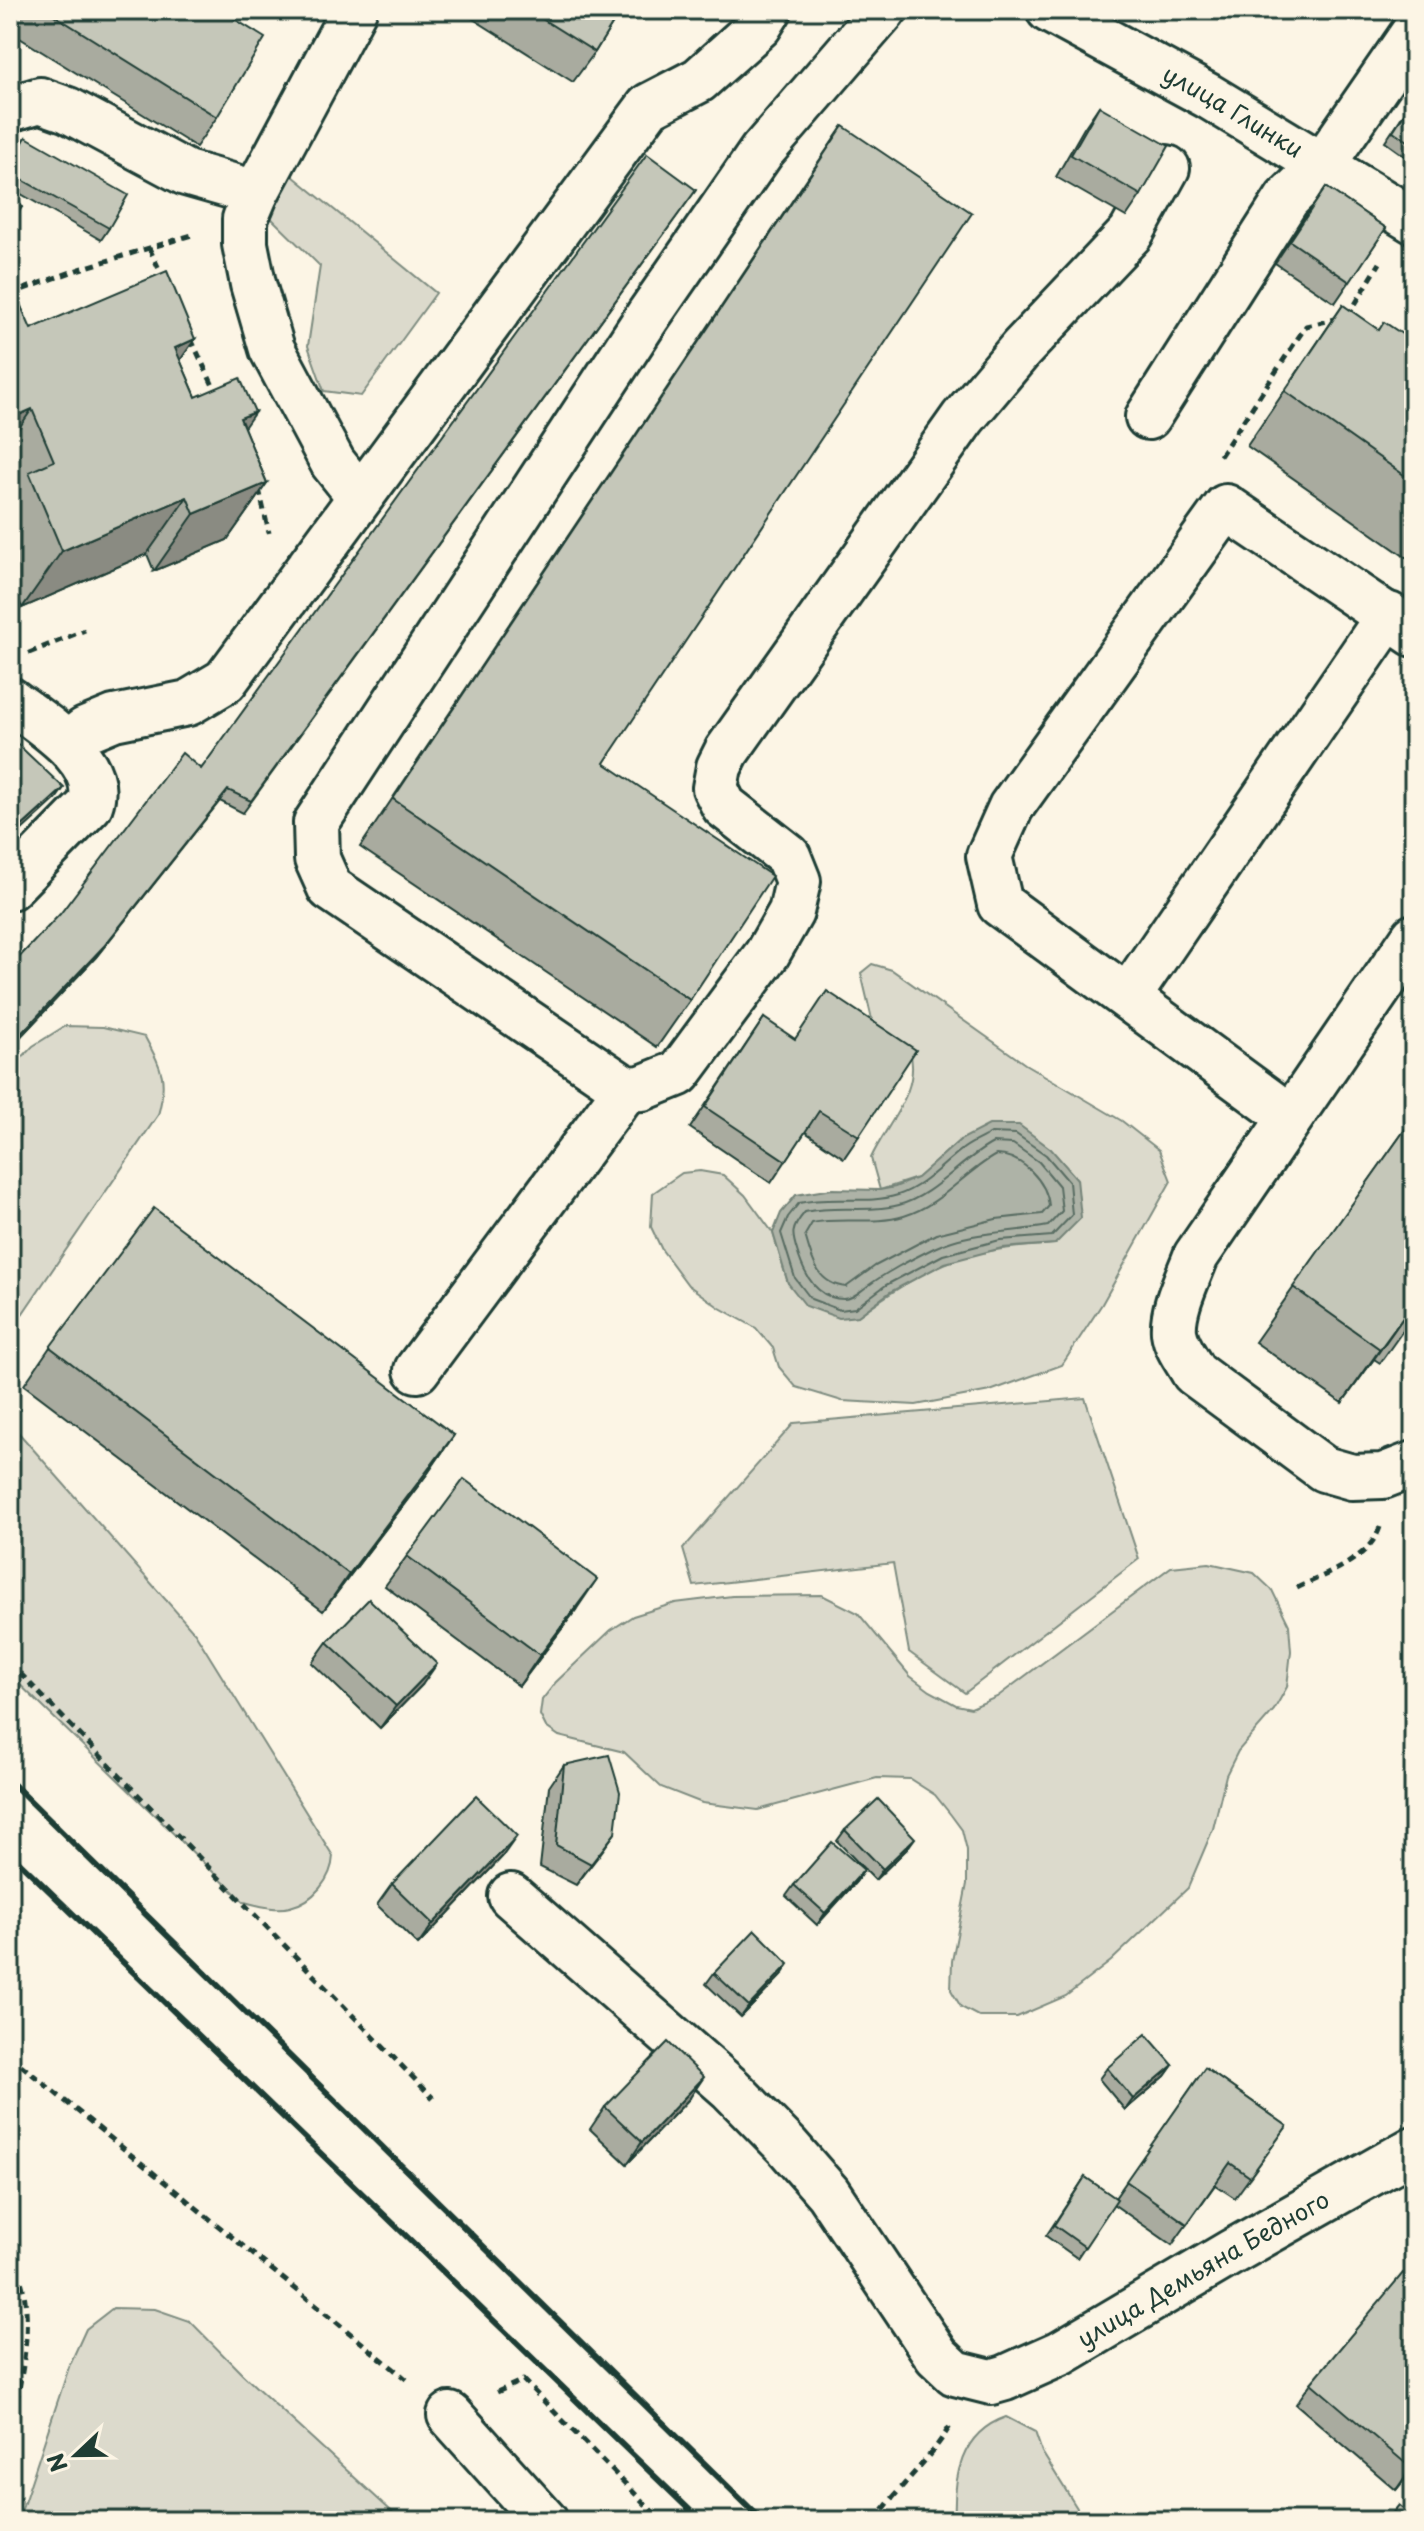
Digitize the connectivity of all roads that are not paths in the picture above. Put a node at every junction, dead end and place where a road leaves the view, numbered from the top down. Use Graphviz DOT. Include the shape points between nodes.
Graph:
graph roads {
  1 [pos="354,10"];
  2 [pos="769,10"];
  3 [pos="884,10"];
  4 [pos="1049,10"];
  5 [pos="1414,32"];
  6 [pos="10,109"];
  7 [pos="1323,164"];
  8 [pos="1167,168"];
  9 [pos="250,206"];
  10 [pos="1411,219"];
  11 [pos="1148,417"];
  12 [pos="360,497"];
  13 [pos="1402,624"];
  14 [pos="10,700"];
  15 [pos="68,744"];
  16 [pos="10,887"];
  17 [pos="1414,937"];
  18 [pos="1128,997"];
  19 [pos="626,1089"];
  20 [pos="1290,1117"];
  21 [pos="417,1370"];
  22 [pos="1414,1464"];
  23 [pos="511,1896"];
  24 [pos="1414,2149"];
  25 [pos="450,2415"];
  26 [pos="545,2521"];
  1 -- 9 [label="street"];
  2 -- 12 [label="street" via="759,26 699,80 649,106"];
  3 -- 19 [label="street" via="762,151 316,823 317,859 330,888"];
  4 -- 7 [label="street, улица Глинки"];
  5 -- 7 [label="street"];
  6 -- 9 [label="street" via="40,100 68,110"];
  7 -- 10 [label="street, улица Глинки"];
  7 -- 11 [label="street" via="1287,199"];
  8 -- 19 [label="street" via="1131,233 963,418 727,751 715,788 724,806 788,856 798,881 791,912 767,954 679,1073"];
  9 -- 12 [label="street" via="245,244 272,349 333,463"];
  12 -- 15 [label="street" via="225,681 188,703 114,718"];
  13 -- 18 [label="street"];
  13 -- 18 [label="street" via="1226,507 1011,807 989,856 1000,904"];
  14 -- 15 [label="street"];
  15 -- 16 [label="street" via="95,792 90,805"];
  17 -- 20 [label="street"];
  18 -- 20 [label="street"];
  19 -- 21 [label="street"];
  20 -- 22 [label="street" via="1196,1256 1176,1313 1174,1332 1180,1350 1194,1373 1324,1469 1352,1477 1383,1476"];
  23 -- 24 [label="street, улица Демьяна Бедного" via="731,2089 787,2146 828,2193 937,2356 955,2373 984,2381 1061,2353"];
  25 -- 26 [label="street"];
}
